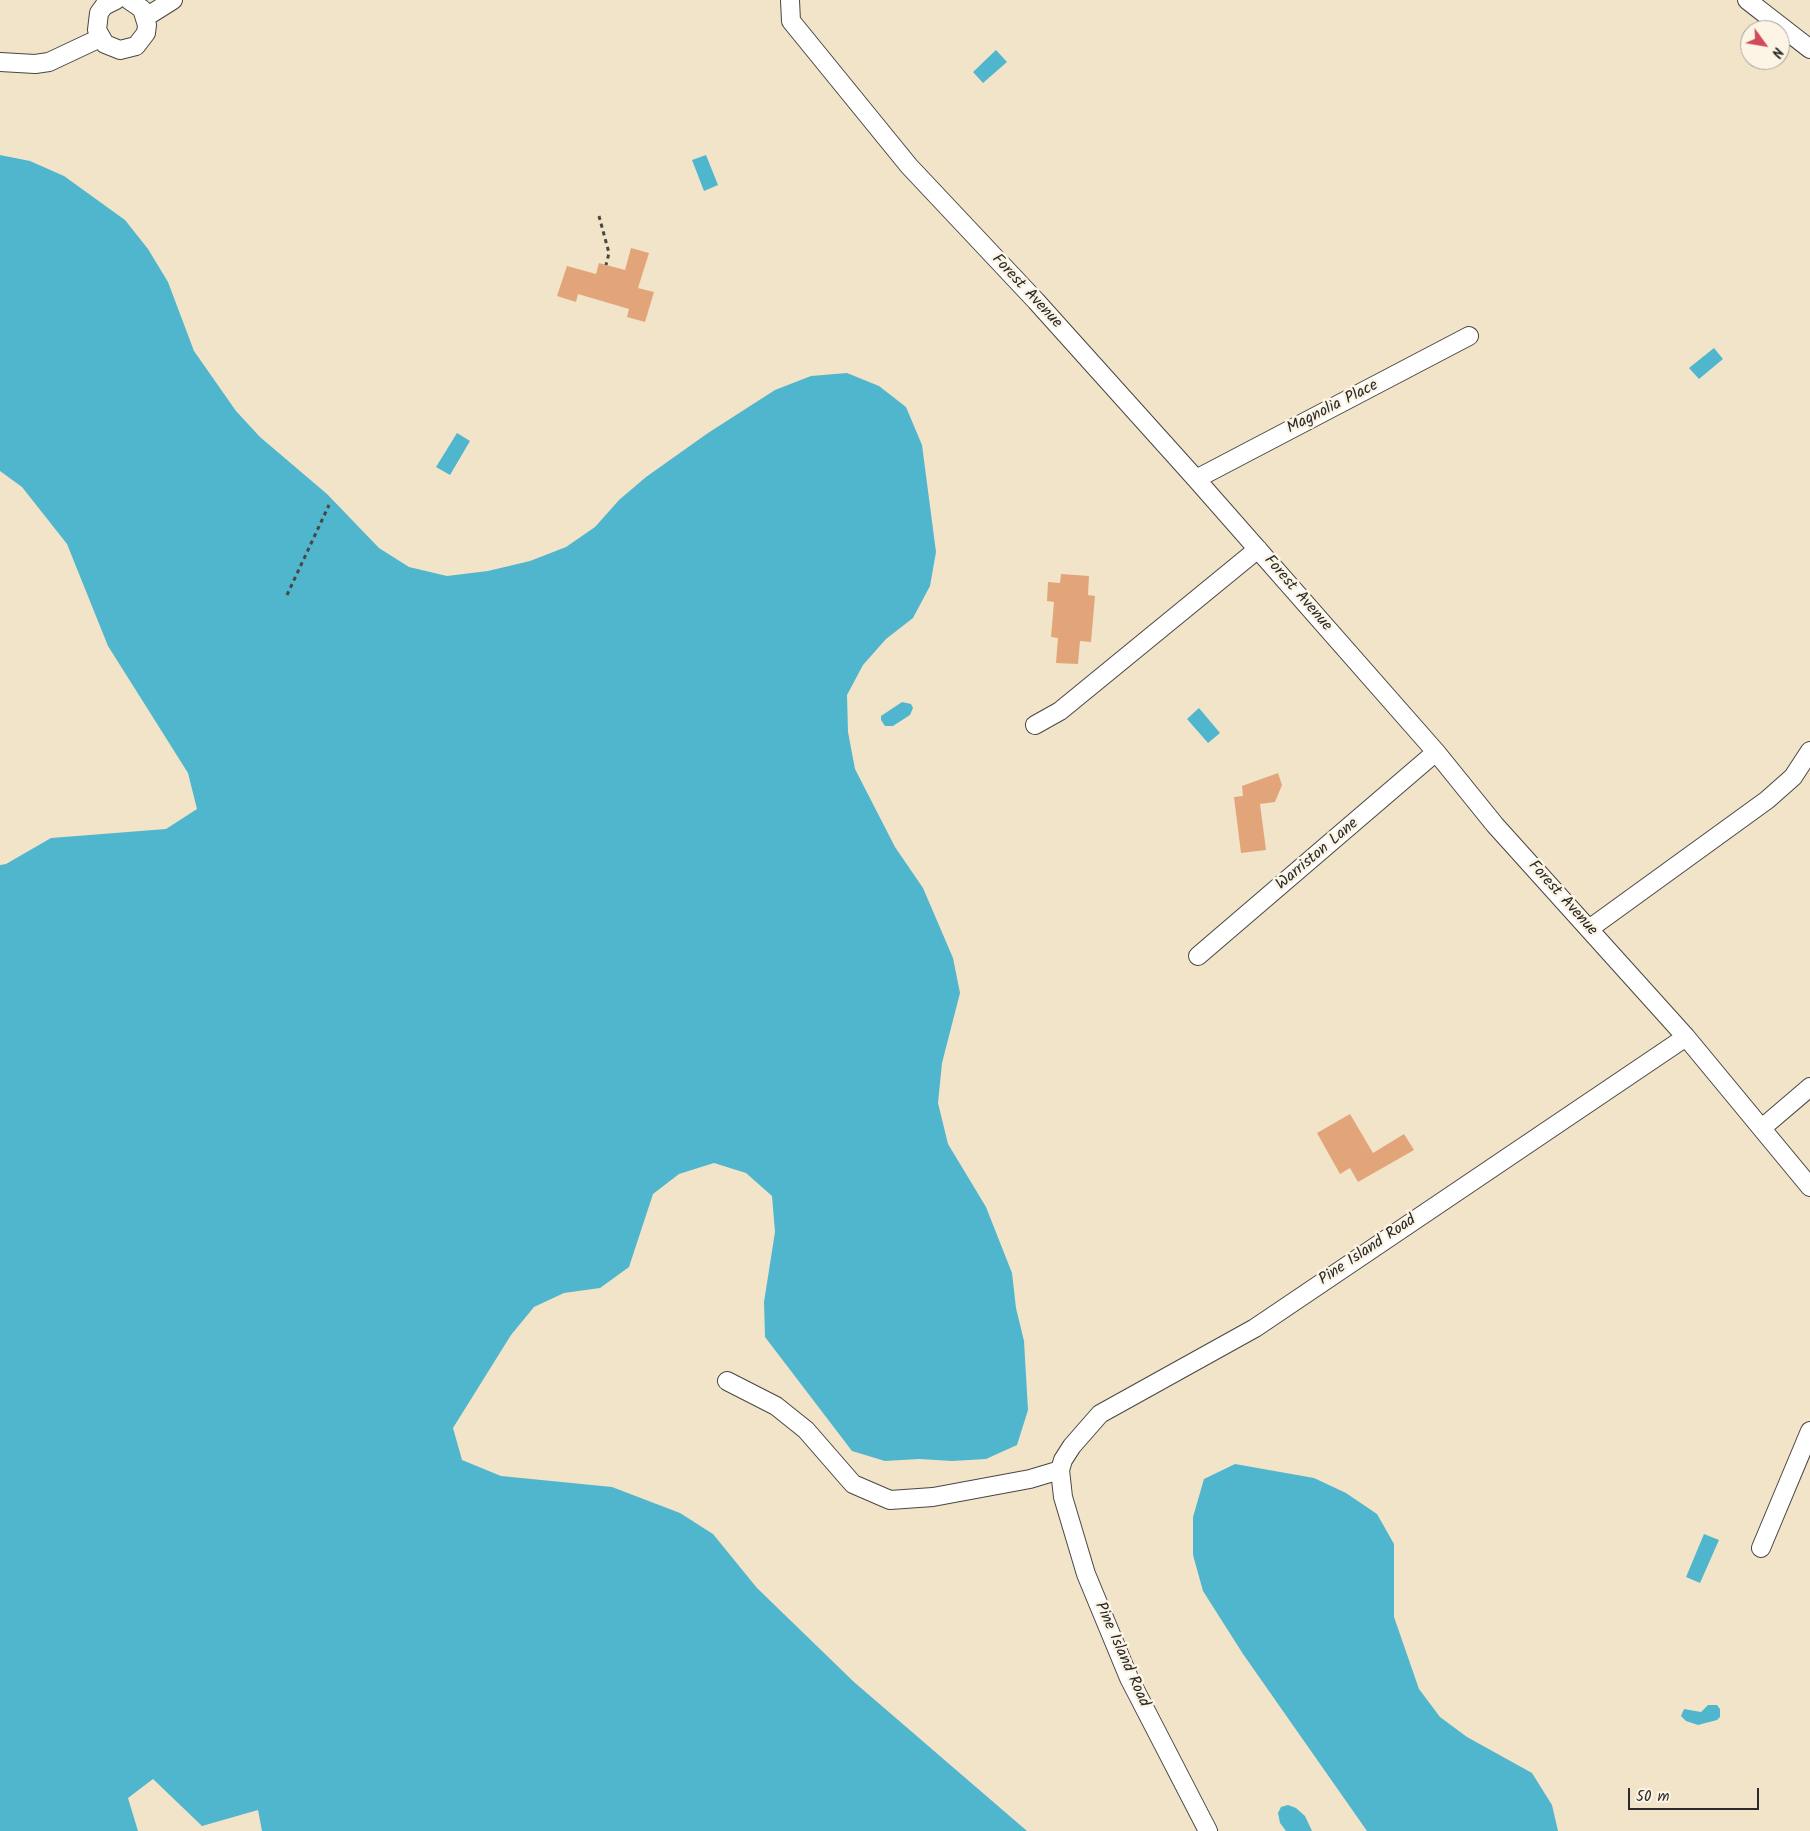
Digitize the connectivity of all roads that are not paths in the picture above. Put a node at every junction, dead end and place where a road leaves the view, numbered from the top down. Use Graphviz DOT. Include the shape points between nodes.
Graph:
graph roads {
  1 [pos="116,0"];
  2 [pos="129,0"];
  3 [pos="173,0"];
  4 [pos="790,0"];
  5 [pos="1747,0"];
  6 [pos="146,17"];
  7 [pos="100,38"];
  8 [pos="1810,49"];
  9 [pos="0,62"];
  10 [pos="1470,336"];
  11 [pos="1196,479"];
  12 [pos="1258,549"];
  13 [pos="1035,725"];
  14 [pos="1436,752"];
  15 [pos="1810,752"];
  16 [pos="1589,929"];
  17 [pos="1198,956"];
  18 [pos="1686,1037"];
  19 [pos="1810,1087"];
  20 [pos="1762,1128"];
  21 [pos="1810,1188"];
  22 [pos="727,1381"];
  23 [pos="1810,1431"];
  24 [pos="1060,1470"];
  25 [pos="1761,1548"];
  26 [pos="1208,1831"];
  1 -- 7 [label="street" via="104,6 99,13 97,30"];
  2 -- 6 [label="street" via="136,3"];
  3 -- 6 [label="street"];
  4 -- 11 [label="street, Forest Avenue" via="791,21 909,166"];
  5 -- 8 [label="street"];
  6 -- 7 [label="street" via="146,33 136,46 112,48"];
  7 -- 9 [label="street" via="49,62"];
  10 -- 11 [label="street, Magnolia Place"];
  11 -- 12 [label="street, Forest Avenue"];
  12 -- 13 [label="street" via="1060,711"];
  12 -- 14 [label="street, Forest Avenue"];
  14 -- 16 [label="street, Forest Avenue" via="1495,825"];
  14 -- 17 [label="street, Warriston Lane"];
  15 -- 16 [label="street" via="1793,777 1767,800"];
  16 -- 18 [label="street, Forest Avenue"];
  18 -- 20 [label="street, Forest Avenue"];
  18 -- 24 [label="street, Pine Island Road" via="1255,1328 1100,1414 1072,1446"];
  19 -- 20 [label="street"];
  20 -- 21 [label="street, Forest Avenue"];
  22 -- 24 [label="street" via="776,1406 806,1430 853,1484 890,1500 933,1497 1030,1479"];
  23 -- 25 [label="street"];
  24 -- 26 [label="street, Pine Island Road" via="1063,1498 1090,1583 1129,1678"];
}
